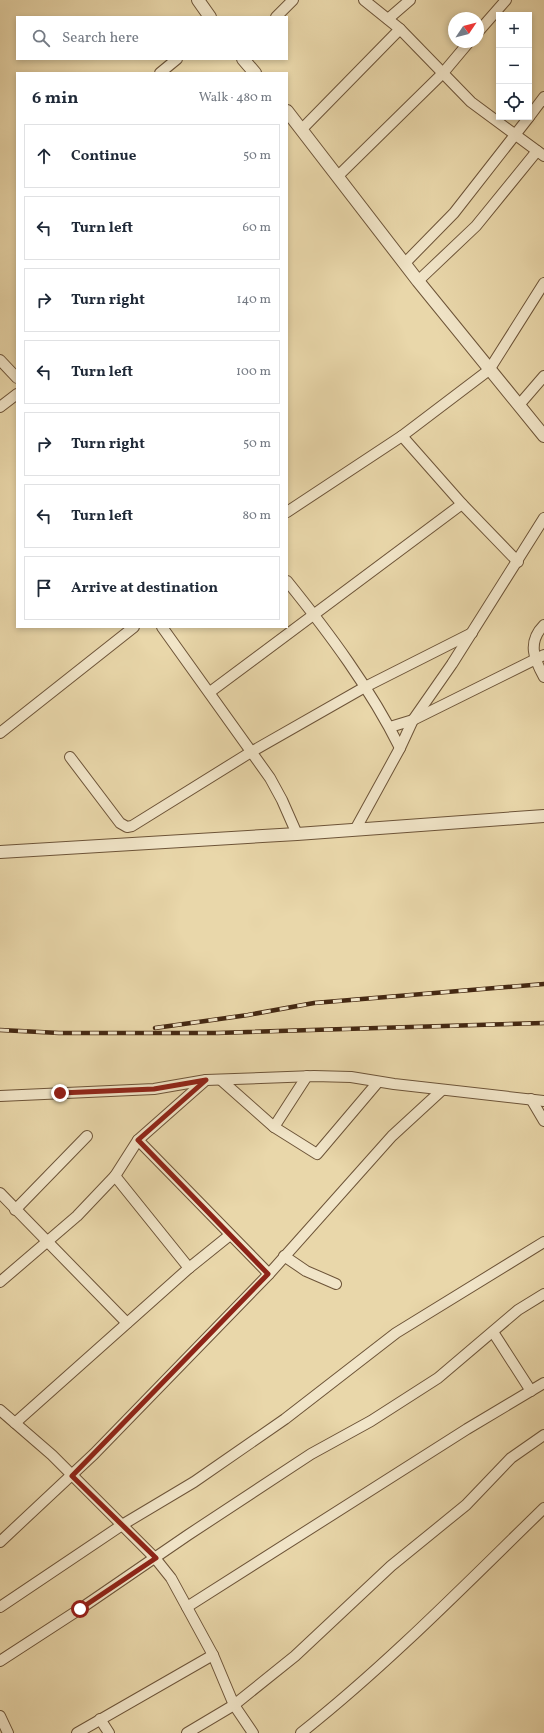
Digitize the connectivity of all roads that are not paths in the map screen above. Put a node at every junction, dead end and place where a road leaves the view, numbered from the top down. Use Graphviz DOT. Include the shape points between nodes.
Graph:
graph roads {
  1 [pos="198,0"];
  2 [pos="293,0"];
  3 [pos="364,0"];
  4 [pos="410,0"];
  5 [pos="506,0"];
  6 [pos="209,16"];
  7 [pos="277,16"];
  8 [pos="388,19"];
  9 [pos="484,25"];
  10 [pos="400,29"];
  11 [pos="464,48"];
  12 [pos="176,60"];
  13 [pos="244,60"];
  14 [pos="161,72"];
  15 [pos="254,72"];
  16 [pos="443,72"];
  17 [pos="544,97"];
  18 [pos="288,112"];
  19 [pos="532,113"];
  20 [pos="527,120"];
  21 [pos="302,128"];
  22 [pos="516,135"];
  23 [pos="540,154"];
  24 [pos="338,176"];
  25 [pos="405,262"];
  26 [pos="418,282"];
  27 [pos="544,283"];
  28 [pos="0,360"];
  29 [pos="489,370"];
  30 [pos="544,376"];
  31 [pos="16,377"];
  32 [pos="16,395"];
  33 [pos="519,405"];
  34 [pos="0,407"];
  35 [pos="402,436"];
  36 [pos="544,436"];
  37 [pos="462,504"];
  38 [pos="288,511"];
  39 [pos="544,518"];
  40 [pos="518,562"];
  41 [pos="288,582"];
  42 [pos="315,615"];
  43 [pos="544,625"];
  44 [pos="133,628"];
  45 [pos="163,628"];
  46 [pos="472,632"];
  47 [pos="544,655"];
  48 [pos="535,660"];
  49 [pos="544,677"];
  50 [pos="365,687"];
  51 [pos="210,692"];
  52 [pos="413,720"];
  53 [pos="390,727"];
  54 [pos="0,733"];
  55 [pos="400,748"];
  56 [pos="251,752"];
  57 [pos="70,756"];
  58 [pos="544,816"];
  59 [pos="355,830"];
  60 [pos="297,834"];
  61 [pos="0,852"];
  62 [pos="307,1076"];
  63 [pos="206,1080"];
  64 [pos="221,1080"];
  65 [pos="378,1082"];
  66 [pos="442,1090"];
  67 [pos="0,1096"];
  68 [pos="531,1099"];
  69 [pos="544,1101"];
  70 [pos="544,1121"];
  71 [pos="274,1127"];
  72 [pos="87,1136"];
  73 [pos="138,1140"];
  74 [pos="115,1176"];
  75 [pos="0,1193"];
  76 [pos="16,1210"];
  77 [pos="230,1235"];
  78 [pos="48,1240"];
  79 [pos="544,1242"];
  80 [pos="284,1256"];
  81 [pos="189,1268"];
  82 [pos="268,1274"];
  83 [pos="0,1282"];
  84 [pos="336,1284"];
  85 [pos="544,1294"];
  86 [pos="127,1323"];
  87 [pos="493,1332"];
  88 [pos="544,1383"];
  89 [pos="531,1391"];
  90 [pos="0,1410"];
  91 [pos="15,1423"];
  92 [pos="544,1435"];
  93 [pos="72,1476"];
  94 [pos="544,1508"];
  95 [pos="122,1525"];
  96 [pos="0,1542"];
  97 [pos="156,1558"];
  98 [pos="0,1607"];
  99 [pos="187,1607"];
  100 [pos="213,1655"];
  101 [pos="0,1661"];
  102 [pos="234,1705"];
  103 [pos="0,1716"];
  104 [pos="100,1719"];
  105 [pos="8,1733"];
  106 [pos="77,1733"];
  107 [pos="109,1733"];
  108 [pos="187,1733"];
  109 [pos="253,1733"];
  110 [pos="301,1733"];
  1 -- 6 [label="street"];
  2 -- 7 [label="street"];
  3 -- 8 [label="street"];
  4 -- 8 [label="street"];
  5 -- 9 [label="street"];
  8 -- 10 [label="street"];
  10 -- 16 [label="street"];
  10 -- 21 [label="street"];
  11 -- 16 [label="street"];
  12 -- 14 [label="street"];
  13 -- 15 [label="street"];
  16 -- 22 [label="street" via="470,102"];
  16 -- 24 [label="street"];
  17 -- 19 [label="street"];
  18 -- 21 [label="street"];
  20 -- 22 [label="street"];
  21 -- 24 [label="street"];
  22 -- 23 [label="street"];
  22 -- 25 [label="street" via="454,213"];
  23 -- 26 [label="street" via="476,226"];
  24 -- 25 [label="street"];
  25 -- 26 [label="street"];
  26 -- 29 [label="street"];
  27 -- 29 [label="street"];
  28 -- 31 [label="street"];
  29 -- 33 [label="street"];
  29 -- 35 [label="street"];
  30 -- 33 [label="street"];
  32 -- 34 [label="street"];
  33 -- 36 [label="street"];
  35 -- 37 [label="street"];
  35 -- 38 [label="street"];
  37 -- 40 [label="street"];
  37 -- 42 [label="street"];
  39 -- 40 [label="street"];
  40 -- 46 [label="street"];
  41 -- 42 [label="street"];
  42 -- 50 [label="street"];
  42 -- 51 [label="street"];
  43 -- 48 [label="street" via="535,639"];
  44 -- 54 [label="street"];
  45 -- 51 [label="street"];
  46 -- 50 [label="street"];
  46 -- 52 [label="street"];
  47 -- 48 [label="street"];
  48 -- 49 [label="street"];
  48 -- 52 [label="street"];
  50 -- 53 [label="street"];
  50 -- 56 [label="street"];
  51 -- 56 [label="street"];
  52 -- 53 [label="street"];
  52 -- 55 [label="street"];
  53 -- 55 [label="street"];
  55 -- 59 [label="street"];
  56 -- 57 [label="street" via="140,822 128,826 120,823"];
  56 -- 60 [label="street" via="279,794"];
  58 -- 59 [label="street"];
  59 -- 60 [label="street"];
  60 -- 61 [label="street"];
  62 -- 64 [label="street"];
  62 -- 65 [label="street" via="351,1077"];
  62 -- 71 [label="street"];
  63 -- 64 [label="street"];
  63 -- 67 [label="street" via="154,1089"];
  63 -- 73 [label="street"];
  64 -- 71 [label="street"];
  65 -- 66 [label="street"];
  65 -- 71 [label="street" via="317,1154"];
  66 -- 68 [label="street"];
  66 -- 80 [label="street" via="392,1136"];
  68 -- 69 [label="street"];
  68 -- 70 [label="street"];
  72 -- 76 [label="street"];
  73 -- 74 [label="street"];
  73 -- 77 [label="street"];
  74 -- 78 [label="street" via="77,1216"];
  74 -- 81 [label="street"];
  75 -- 76 [label="street"];
  76 -- 78 [label="street"];
  77 -- 81 [label="street"];
  77 -- 82 [label="street"];
  78 -- 83 [label="street"];
  78 -- 86 [label="street"];
  79 -- 95 [label="street" via="396,1333 285,1419 194,1482"];
  80 -- 82 [label="street"];
  80 -- 84 [label="street" via="306,1271"];
  81 -- 86 [label="street"];
  82 -- 93 [label="street"];
  85 -- 87 [label="street" via="518,1310"];
  86 -- 91 [label="street"];
  87 -- 89 [label="street"];
  87 -- 97 [label="street" via="438,1378 371,1421 311,1454"];
  88 -- 89 [label="street"];
  89 -- 99 [label="street"];
  90 -- 91 [label="street"];
  91 -- 93 [label="street"];
  92 -- 102 [label="street" via="511,1458 466,1505 391,1566 295,1656"];
  93 -- 95 [label="street"];
  93 -- 96 [label="street"];
  94 -- 110 [label="street" via="427,1622 333,1708"];
  95 -- 97 [label="street"];
  95 -- 98 [label="street"];
  97 -- 99 [label="street"];
  97 -- 101 [label="street"];
  99 -- 100 [label="street"];
  100 -- 102 [label="street"];
  100 -- 104 [label="street"];
  102 -- 108 [label="street"];
  102 -- 109 [label="street"];
  103 -- 105 [label="street"];
  104 -- 106 [label="street"];
  104 -- 107 [label="street"];
}
